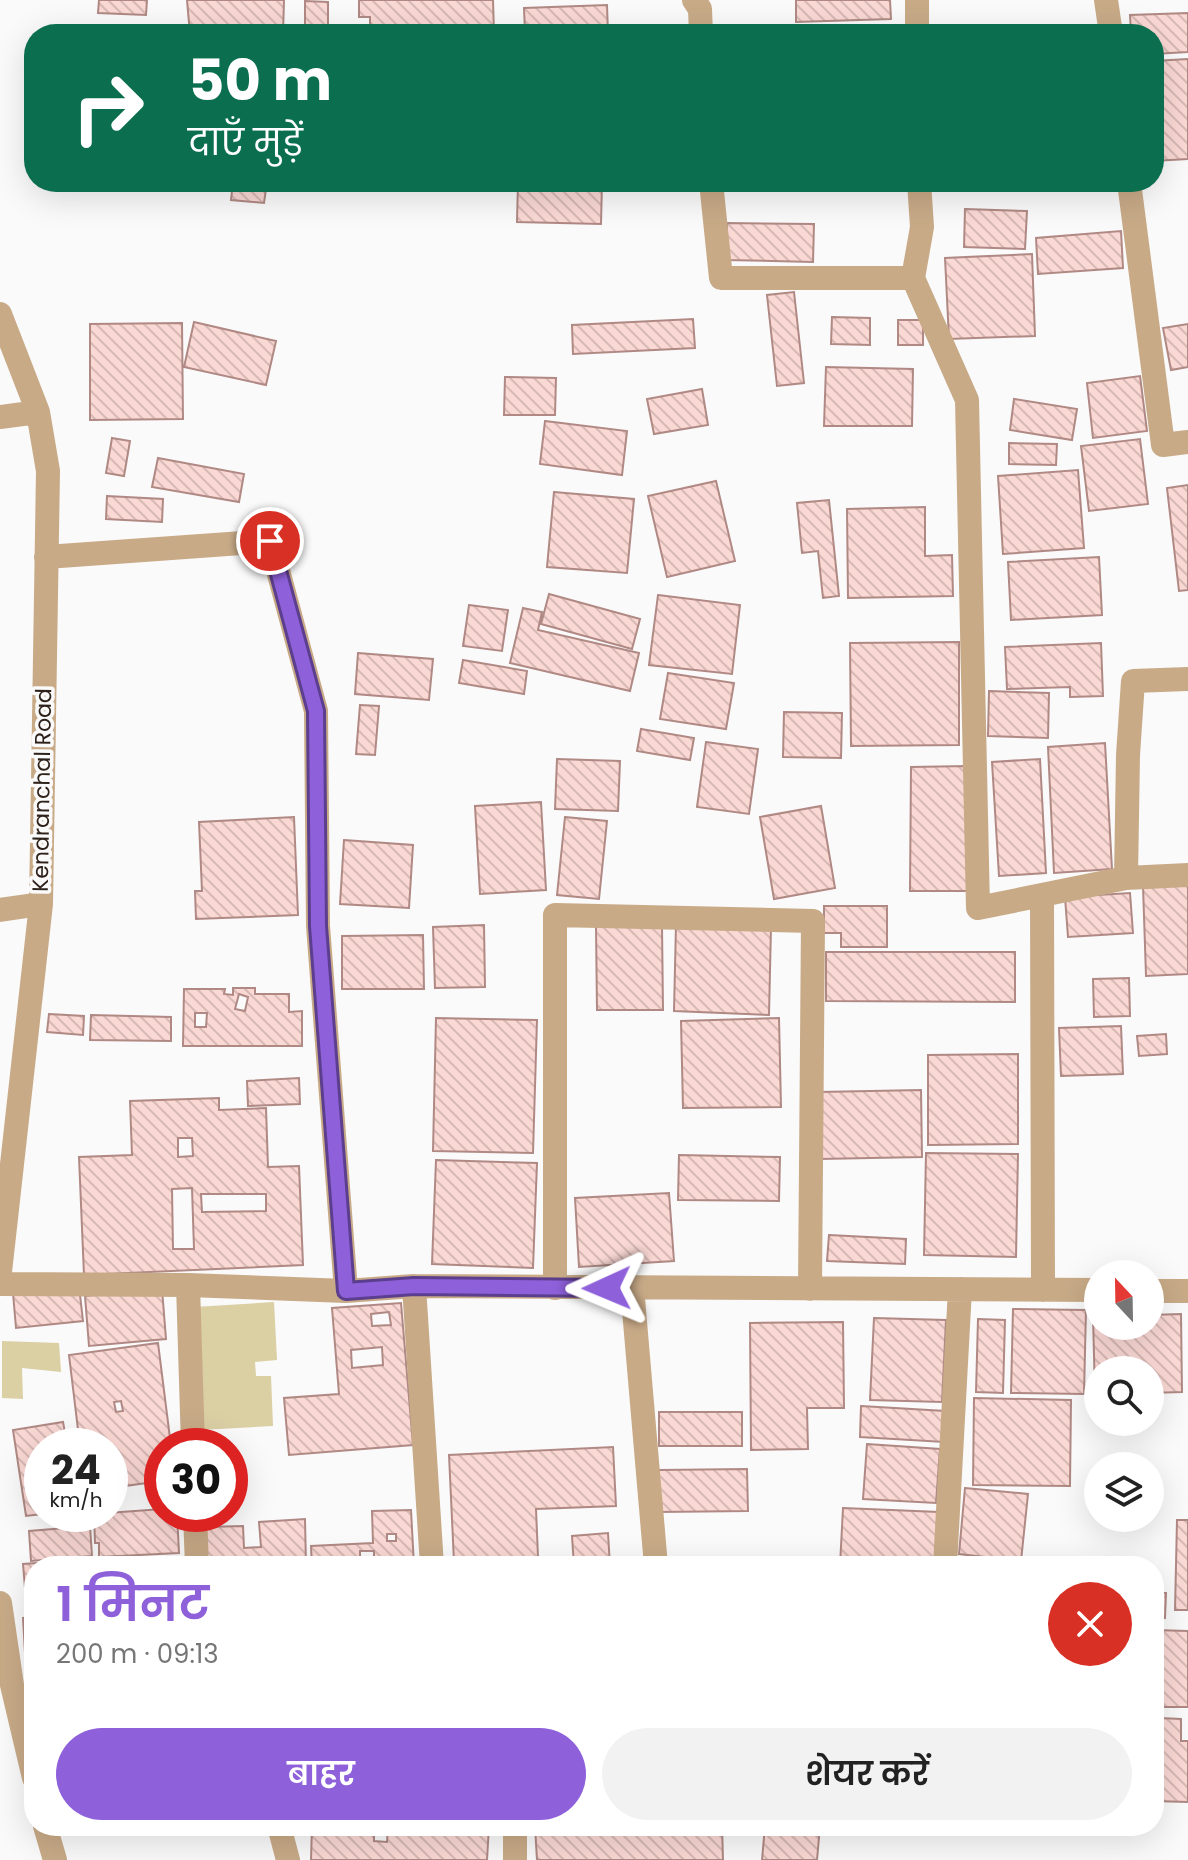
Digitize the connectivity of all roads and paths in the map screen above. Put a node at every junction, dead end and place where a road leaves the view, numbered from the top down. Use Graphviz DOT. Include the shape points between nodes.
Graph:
graph roads {
  1 [pos="694,0"];
  2 [pos="917,0"];
  3 [pos="1106,0"];
  4 [pos="701,24"];
  5 [pos="917,24"];
  6 [pos="1110,24"];
  7 [pos="712,192"];
  8 [pos="920,192"];
  9 [pos="1130,192"];
  10 [pos="913,278"];
  11 [pos="0,314"];
  12 [pos="38,412"];
  13 [pos="0,417"];
  14 [pos="1188,442"];
  15 [pos="46,557"];
  16 [pos="1188,679"];
  17 [pos="1188,875"];
  18 [pos="1126,878"];
  19 [pos="1042,895"];
  20 [pos="41,904"];
  21 [pos="0,910"];
  22 [pos="9,1117"];
  23 [pos="0,1272"];
  24 [pos="0,1284"];
  25 [pos="188,1285"];
  26 [pos="414,1286"];
  27 [pos="632,1287"];
  28 [pos="555,1288"];
  29 [pos="810,1289"];
  30 [pos="960,1289"];
  31 [pos="1043,1290"];
  32 [pos="1084,1290"];
  33 [pos="346,1291"];
  34 [pos="1164,1291"];
  35 [pos="1188,1291"];
  36 [pos="192,1428"];
  37 [pos="196,1532"];
  38 [pos="197,1556"];
  39 [pos="431,1556"];
  40 [pos="655,1556"];
  41 [pos="946,1556"];
  42 [pos="0,1603"];
  43 [pos="23,1689"];
  44 [pos="48,1836"];
  45 [pos="282,1836"];
  46 [pos="515,1836"];
  47 [pos="55,1860"];
  48 [pos="288,1860"];
  49 [pos="515,1860"];
  1 -- 4 [label="street"];
  2 -- 5 [label="street"];
  3 -- 6 [label="street"];
  7 -- 10 [label="street" via="721,278"];
  8 -- 10 [label="street" via="922,227"];
  9 -- 14 [label="street" via="1163,445"];
  10 -- 19 [label="street" via="967,400 978,908"];
  11 -- 12 [label="street, Kendranchal Road"];
  12 -- 13 [label="street"];
  12 -- 15 [label="street, Kendranchal Road" via="48,471"];
  15 -- 20 [label="street, Kendranchal Road"];
  15 -- 33 [label="street" via="270,541 316,711 318,926"];
  16 -- 18 [label="street" via="1133,681"];
  17 -- 18 [label="street"];
  18 -- 19 [label="street"];
  19 -- 31 [label="street"];
  20 -- 21 [label="street"];
  20 -- 22 [label="street, Kendranchal Road"];
  22 -- 23 [label="street, Kendranchal Road"];
  24 -- 25 [label="street"];
  25 -- 33 [label="street"];
  25 -- 36 [label="street"];
  26 -- 28 [label="street"];
  26 -- 33 [label="street"];
  26 -- 39 [label="street"];
  27 -- 28 [label="street"];
  27 -- 29 [label="street"];
  27 -- 40 [label="street"];
  28 -- 29 [label="street" via="555,915 813,921"];
  29 -- 30 [label="street"];
  30 -- 31 [label="street"];
  30 -- 41 [label="street"];
  31 -- 32 [label="street"];
  34 -- 35 [label="street"];
  37 -- 38 [label="street"];
  42 -- 43 [label="street"];
  44 -- 47 [label="street"];
  45 -- 48 [label="street"];
  46 -- 49 [label="street"];
}
